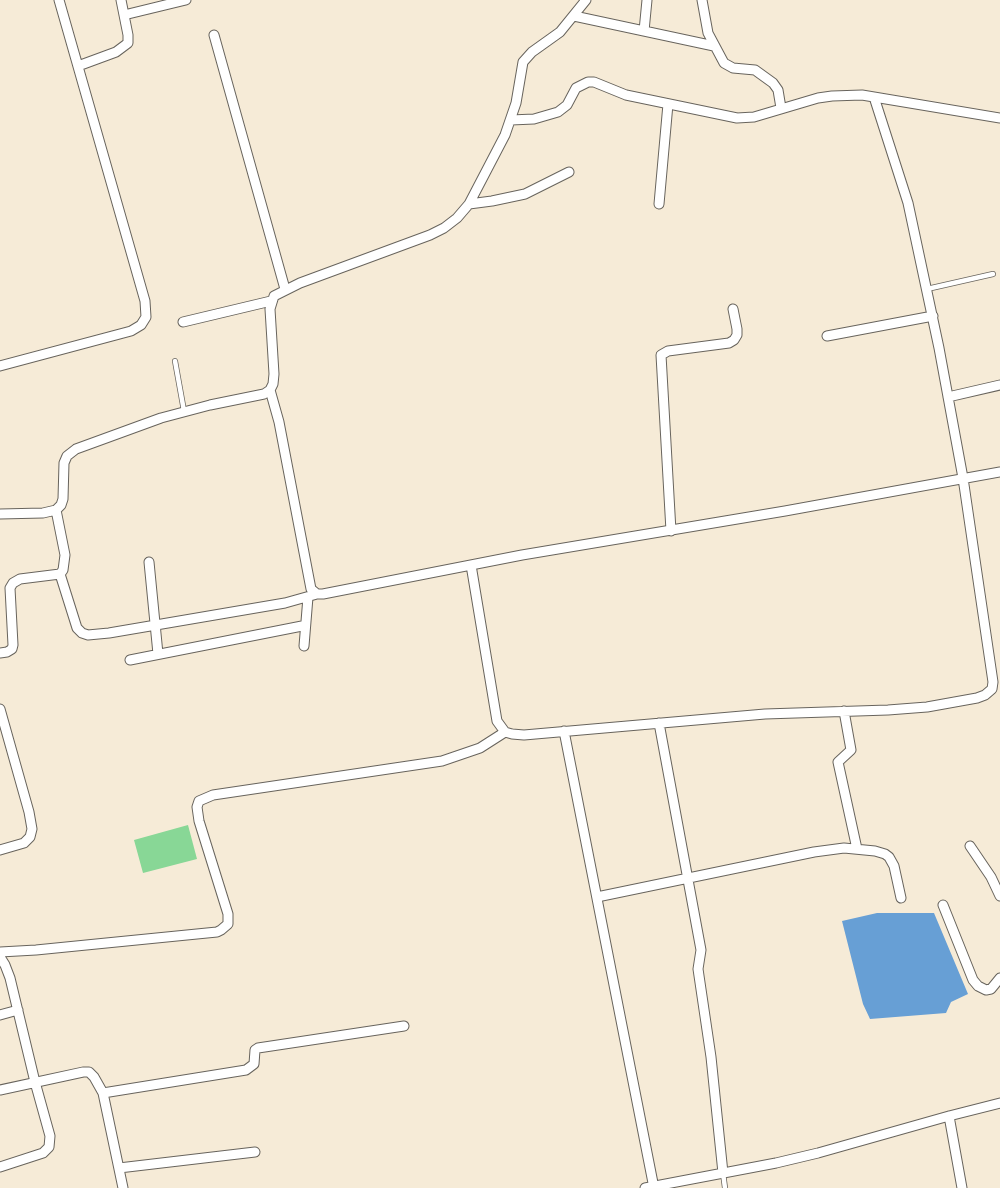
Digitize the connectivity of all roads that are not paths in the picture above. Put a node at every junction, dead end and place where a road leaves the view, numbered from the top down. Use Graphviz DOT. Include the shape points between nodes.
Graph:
graph roads {
  1 [pos="59,0"];
  2 [pos="121,0"];
  3 [pos="189,0"];
  4 [pos="586,0"];
  5 [pos="646,0"];
  6 [pos="702,0"];
  7 [pos="124,15"];
  8 [pos="574,16"];
  9 [pos="644,31"];
  10 [pos="214,35"];
  11 [pos="714,46"];
  12 [pos="78,66"];
  13 [pos="874,97"];
  14 [pos="668,104"];
  15 [pos="781,108"];
  16 [pos="1000,118"];
  17 [pos="511,120"];
  18 [pos="569,172"];
  19 [pos="469,204"];
  20 [pos="659,204"];
  21 [pos="993,274"];
  22 [pos="927,288"];
  23 [pos="285,289"];
  24 [pos="271,301"];
  25 [pos="733,309"];
  26 [pos="933,316"];
  27 [pos="183,322"];
  28 [pos="827,336"];
  29 [pos="174,361"];
  30 [pos="0,366"];
  31 [pos="1000,385"];
  32 [pos="270,390"];
  33 [pos="948,397"];
  34 [pos="184,411"];
  35 [pos="1000,472"];
  36 [pos="963,478"];
  37 [pos="56,510"];
  38 [pos="0,514"];
  39 [pos="671,531"];
  40 [pos="149,562"];
  41 [pos="470,565"];
  42 [pos="60,574"];
  43 [pos="317,594"];
  44 [pos="308,597"];
  45 [pos="155,625"];
  46 [pos="302,626"];
  47 [pos="304,646"];
  48 [pos="0,653"];
  49 [pos="158,654"];
  50 [pos="130,660"];
  51 [pos="0,709"];
  52 [pos="844,711"];
  53 [pos="659,723"];
  54 [pos="505,732"];
  55 [pos="564,732"];
  56 [pos="970,846"];
  57 [pos="856,849"];
  58 [pos="0,850"];
  59 [pos="687,878"];
  60 [pos="1000,896"];
  61 [pos="597,897"];
  62 [pos="901,898"];
  63 [pos="943,906"];
  64 [pos="0,952"];
  65 [pos="0,957"];
  66 [pos="1000,978"];
  67 [pos="18,1010"];
  68 [pos="0,1015"];
  69 [pos="404,1026"];
  70 [pos="35,1082"];
  71 [pos="0,1090"];
  72 [pos="103,1093"];
  73 [pos="1000,1103"];
  74 [pos="949,1116"];
  75 [pos="255,1152"];
  76 [pos="0,1167"];
  77 [pos="119,1168"];
  78 [pos="723,1173"];
  79 [pos="650,1187"];
  80 [pos="123,1188"];
  81 [pos="725,1188"];
  82 [pos="962,1188"];
  1 -- 12 [label="street"];
  2 -- 7 [label="street"];
  3 -- 7 [label="street"];
  4 -- 8 [label="street"];
  5 -- 9 [label="street"];
  6 -- 11 [label="street" via="705,26"];
  7 -- 12 [label="street" via="129,40 125,47"];
  8 -- 9 [label="street"];
  8 -- 17 [label="street" via="560,32 523,62"];
  9 -- 11 [label="street"];
  10 -- 23 [label="street"];
  11 -- 15 [label="street" via="728,66 755,70 773,83 778,90"];
  12 -- 30 [label="street" via="145,302 146,317 131,331"];
  13 -- 15 [label="street" via="832,96"];
  13 -- 16 [label="street"];
  13 -- 22 [label="street" via="906,196"];
  14 -- 15 [label="street" via="745,118"];
  14 -- 17 [label="street" via="588,82 576,88 567,105 558,112 534,119"];
  14 -- 20 [label="street"];
  17 -- 19 [label="street"];
  18 -- 19 [label="street" via="525,194"];
  19 -- 23 [label="street" via="457,218 430,235"];
  21 -- 22 [label="lane"];
  22 -- 26 [label="street"];
  23 -- 24 [label="street"];
  24 -- 27 [label="street"];
  24 -- 32 [label="street" via="274,374"];
  25 -- 39 [label="street" via="737,335 729,343 668,351 661,355"];
  26 -- 28 [label="street"];
  26 -- 33 [label="street"];
  29 -- 34 [label="lane"];
  31 -- 33 [label="street"];
  32 -- 34 [label="street" via="256,396"];
  32 -- 43 [label="street" via="279,422 310,589"];
  33 -- 36 [label="street"];
  34 -- 37 [label="street" via="87,445 67,456 63,471 63,499"];
  35 -- 36 [label="street"];
  36 -- 39 [label="street"];
  36 -- 52 [label="street" via="992,689 977,698 936,706"];
  37 -- 38 [label="street"];
  37 -- 42 [label="street" via="65,555"];
  39 -- 41 [label="street"];
  40 -- 45 [label="street"];
  41 -- 43 [label="street"];
  41 -- 54 [label="street" via="496,714 500,728"];
  42 -- 45 [label="street" via="77,628 82,633 109,633"];
  42 -- 48 [label="street" via="20,579 13,583 10,588 13,645 12,650"];
  43 -- 44 [label="street"];
  44 -- 45 [label="street"];
  44 -- 47 [label="street"];
  45 -- 49 [label="street"];
  46 -- 49 [label="street"];
  49 -- 50 [label="street"];
  51 -- 58 [label="street" via="32,829 24,844"];
  52 -- 53 [label="street"];
  52 -- 57 [label="street" via="851,750 838,762"];
  53 -- 55 [label="street"];
  53 -- 59 [label="street"];
  54 -- 55 [label="street" via="524,735"];
  54 -- 64 [label="street" via="480,748 442,761 212,795 199,801 199,821 228,914 228,924 217,932"];
  55 -- 61 [label="street"];
  56 -- 60 [label="street"];
  57 -- 59 [label="street" via="830,848"];
  57 -- 62 [label="street" via="889,857"];
  59 -- 61 [label="street"];
  59 -- 78 [label="street" via="701,950 698,969"];
  61 -- 79 [label="street"];
  63 -- 66 [label="street" via="973,980 986,990"];
  65 -- 67 [label="street" via="8,971"];
  67 -- 68 [label="street"];
  67 -- 70 [label="street"];
  69 -- 72 [label="street" via="258,1048 254,1064 246,1070"];
  70 -- 71 [label="street"];
  70 -- 72 [label="street" via="89,1072"];
  70 -- 76 [label="street" via="50,1136 49,1146 42,1153"];
  72 -- 77 [label="street"];
  73 -- 74 [label="street"];
  74 -- 78 [label="street" via="818,1153"];
  74 -- 82 [label="street"];
  75 -- 77 [label="street"];
  77 -- 80 [label="street"];
  78 -- 79 [label="street"];
  78 -- 81 [label="lane"];
}
